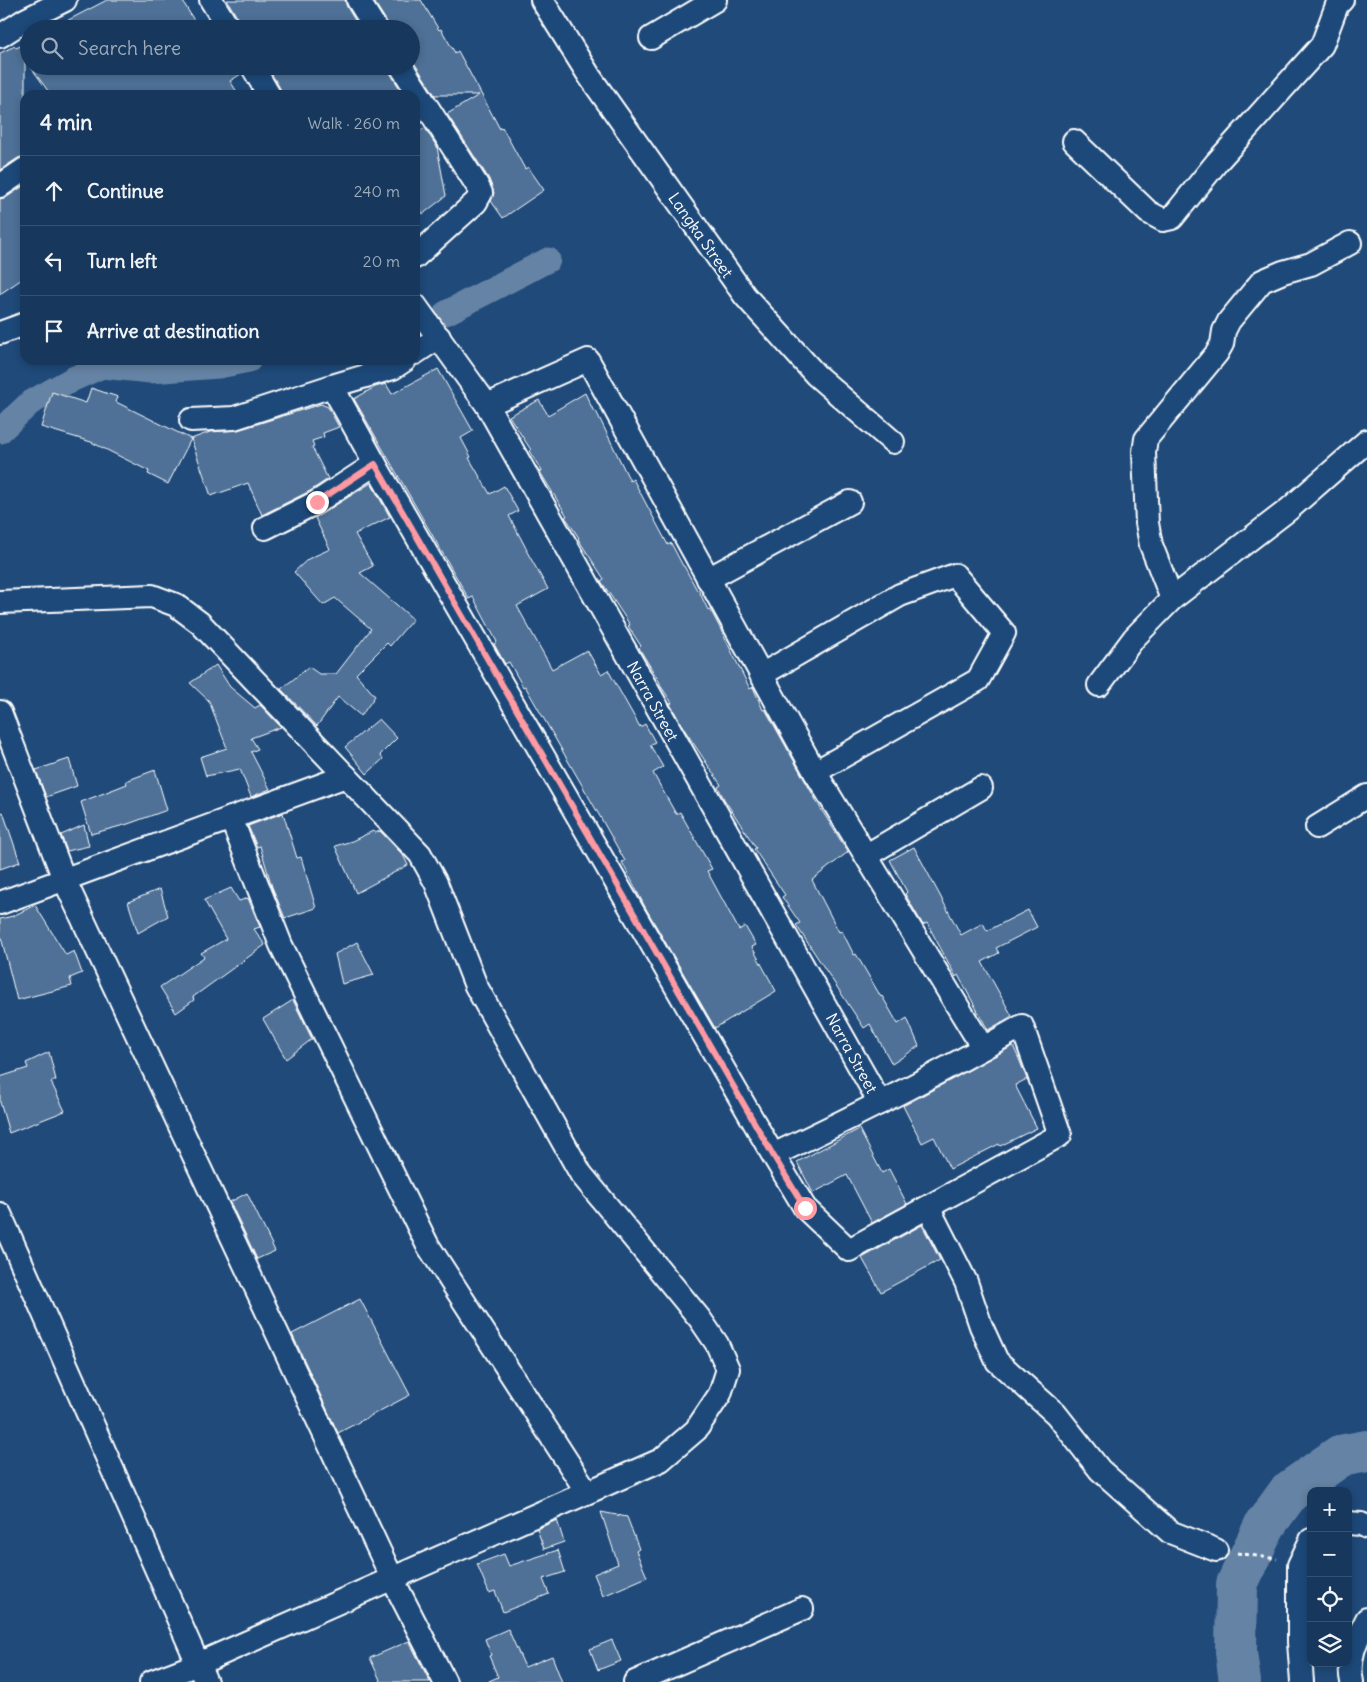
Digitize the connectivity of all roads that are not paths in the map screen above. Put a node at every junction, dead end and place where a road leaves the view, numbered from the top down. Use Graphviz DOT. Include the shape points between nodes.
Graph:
graph roads {
  1 [pos="65,0"];
  2 [pos="211,0"];
  3 [pos="358,0"];
  4 [pos="542,0"];
  5 [pos="715,0"];
  6 [pos="1342,0"];
  7 [pos="25,20"];
  8 [pos="223,20"];
  9 [pos="370,20"];
  10 [pos="20,23"];
  11 [pos="0,36"];
  12 [pos="651,38"];
  13 [pos="257,75"];
  14 [pos="407,75"];
  15 [pos="266,90"];
  16 [pos="417,90"];
  17 [pos="420,95"];
  18 [pos="1074,140"];
  19 [pos="20,172"];
  20 [pos="0,186"];
  21 [pos="1350,243"];
  22 [pos="420,252"];
  23 [pos="420,312"];
  24 [pos="20,326"];
  25 [pos="0,333"];
  26 [pos="439,337"];
  27 [pos="420,350"];
  28 [pos="398,365"];
  29 [pos="332,386"];
  30 [pos="487,405"];
  31 [pos="191,420"];
  32 [pos="1367,441"];
  33 [pos="893,442"];
  34 [pos="375,464"];
  35 [pos="850,502"];
  36 [pos="265,528"];
  37 [pos="708,578"];
  38 [pos="1172,599"];
  39 [pos="0,602"];
  40 [pos="761,675"];
  41 [pos="1099,685"];
  42 [pos="0,712"];
  43 [pos="815,772"];
  44 [pos="346,776"];
  45 [pos="981,788"];
  46 [pos="1367,796"];
  47 [pos="231,818"];
  48 [pos="1317,827"];
  49 [pos="867,856"];
  50 [pos="64,879"];
  51 [pos="0,903"];
  52 [pos="983,1048"];
  53 [pos="880,1103"];
  54 [pos="773,1155"];
  55 [pos="928,1207"];
  56 [pos="0,1214"];
  57 [pos="587,1492"];
  58 [pos="1352,1523"];
  59 [pos="1367,1527"];
  60 [pos="1307,1548"];
  61 [pos="1216,1550"];
  62 [pos="392,1578"];
  63 [pos="802,1609"];
  64 [pos="1367,1619"];
  65 [pos="202,1673"];
  66 [pos="151,1682"];
  67 [pos="446,1682"];
  68 [pos="635,1682"];
  69 [pos="1302,1682"];
  70 [pos="1352,1682"];
  1 -- 7 [label="street"];
  2 -- 8 [label="street"];
  3 -- 9 [label="street"];
  4 -- 33 [label="street, Langka Street" via="590,78 744,296 816,375"];
  5 -- 12 [label="street"];
  6 -- 18 [label="street" via="1337,4 1322,45 1217,162 1172,218 1163,220 1148,212"];
  10 -- 11 [label="street"];
  13 -- 15 [label="street"];
  14 -- 16 [label="street"];
  17 -- 22 [label="street" via="480,193 476,202"];
  19 -- 20 [label="street"];
  21 -- 38 [label="street" via="1312,264 1262,281 1228,320 1217,354 1146,439 1147,523"];
  23 -- 26 [label="street, Narra Street"];
  24 -- 25 [label="street"];
  26 -- 27 [label="street"];
  26 -- 30 [label="street, Narra Street"];
  28 -- 29 [label="street"];
  29 -- 31 [label="street" via="234,418"];
  29 -- 34 [label="street"];
  30 -- 37 [label="street" via="588,360"];
  30 -- 53 [label="street, Narra Street"];
  32 -- 38 [label="street" via="1288,510"];
  34 -- 36 [label="street" via="317,502"];
  34 -- 54 [label="street"];
  35 -- 37 [label="street"];
  37 -- 40 [label="street"];
  38 -- 41 [label="street" via="1134,638"];
  39 -- 44 [label="street" via="152,596 176,605 200,623"];
  40 -- 43 [label="street"];
  40 -- 43 [label="street" via="900,595 955,575 1004,633 978,680"];
  42 -- 50 [label="street"];
  43 -- 49 [label="street"];
  44 -- 47 [label="street"];
  44 -- 57 [label="street" via="420,854 436,883 476,986 581,1174 700,1319 717,1344 728,1370 720,1394 696,1430 661,1460"];
  45 -- 49 [label="street"];
  46 -- 48 [label="street"];
  47 -- 50 [label="street"];
  47 -- 57 [label="street" via="281,945 427,1244"];
  49 -- 52 [label="street"];
  50 -- 51 [label="street"];
  50 -- 62 [label="street"];
  52 -- 53 [label="street"];
  52 -- 55 [label="street" via="1022,1026 1060,1135"];
  53 -- 54 [label="street"];
  54 -- 55 [label="street" via="805,1208 849,1250"];
  55 -- 61 [label="street" via="966,1282 997,1361 1056,1414 1100,1470 1170,1532"];
  56 -- 65 [label="street"];
  57 -- 62 [label="street"];
  58 -- 59 [label="street"];
  60 -- 69 [label="street" via="1298,1565"];
  62 -- 65 [label="street"];
  62 -- 67 [label="street"];
  63 -- 68 [label="street"];
  64 -- 70 [label="street" via="1355,1641 1349,1670"];
  65 -- 66 [label="street"];
}
